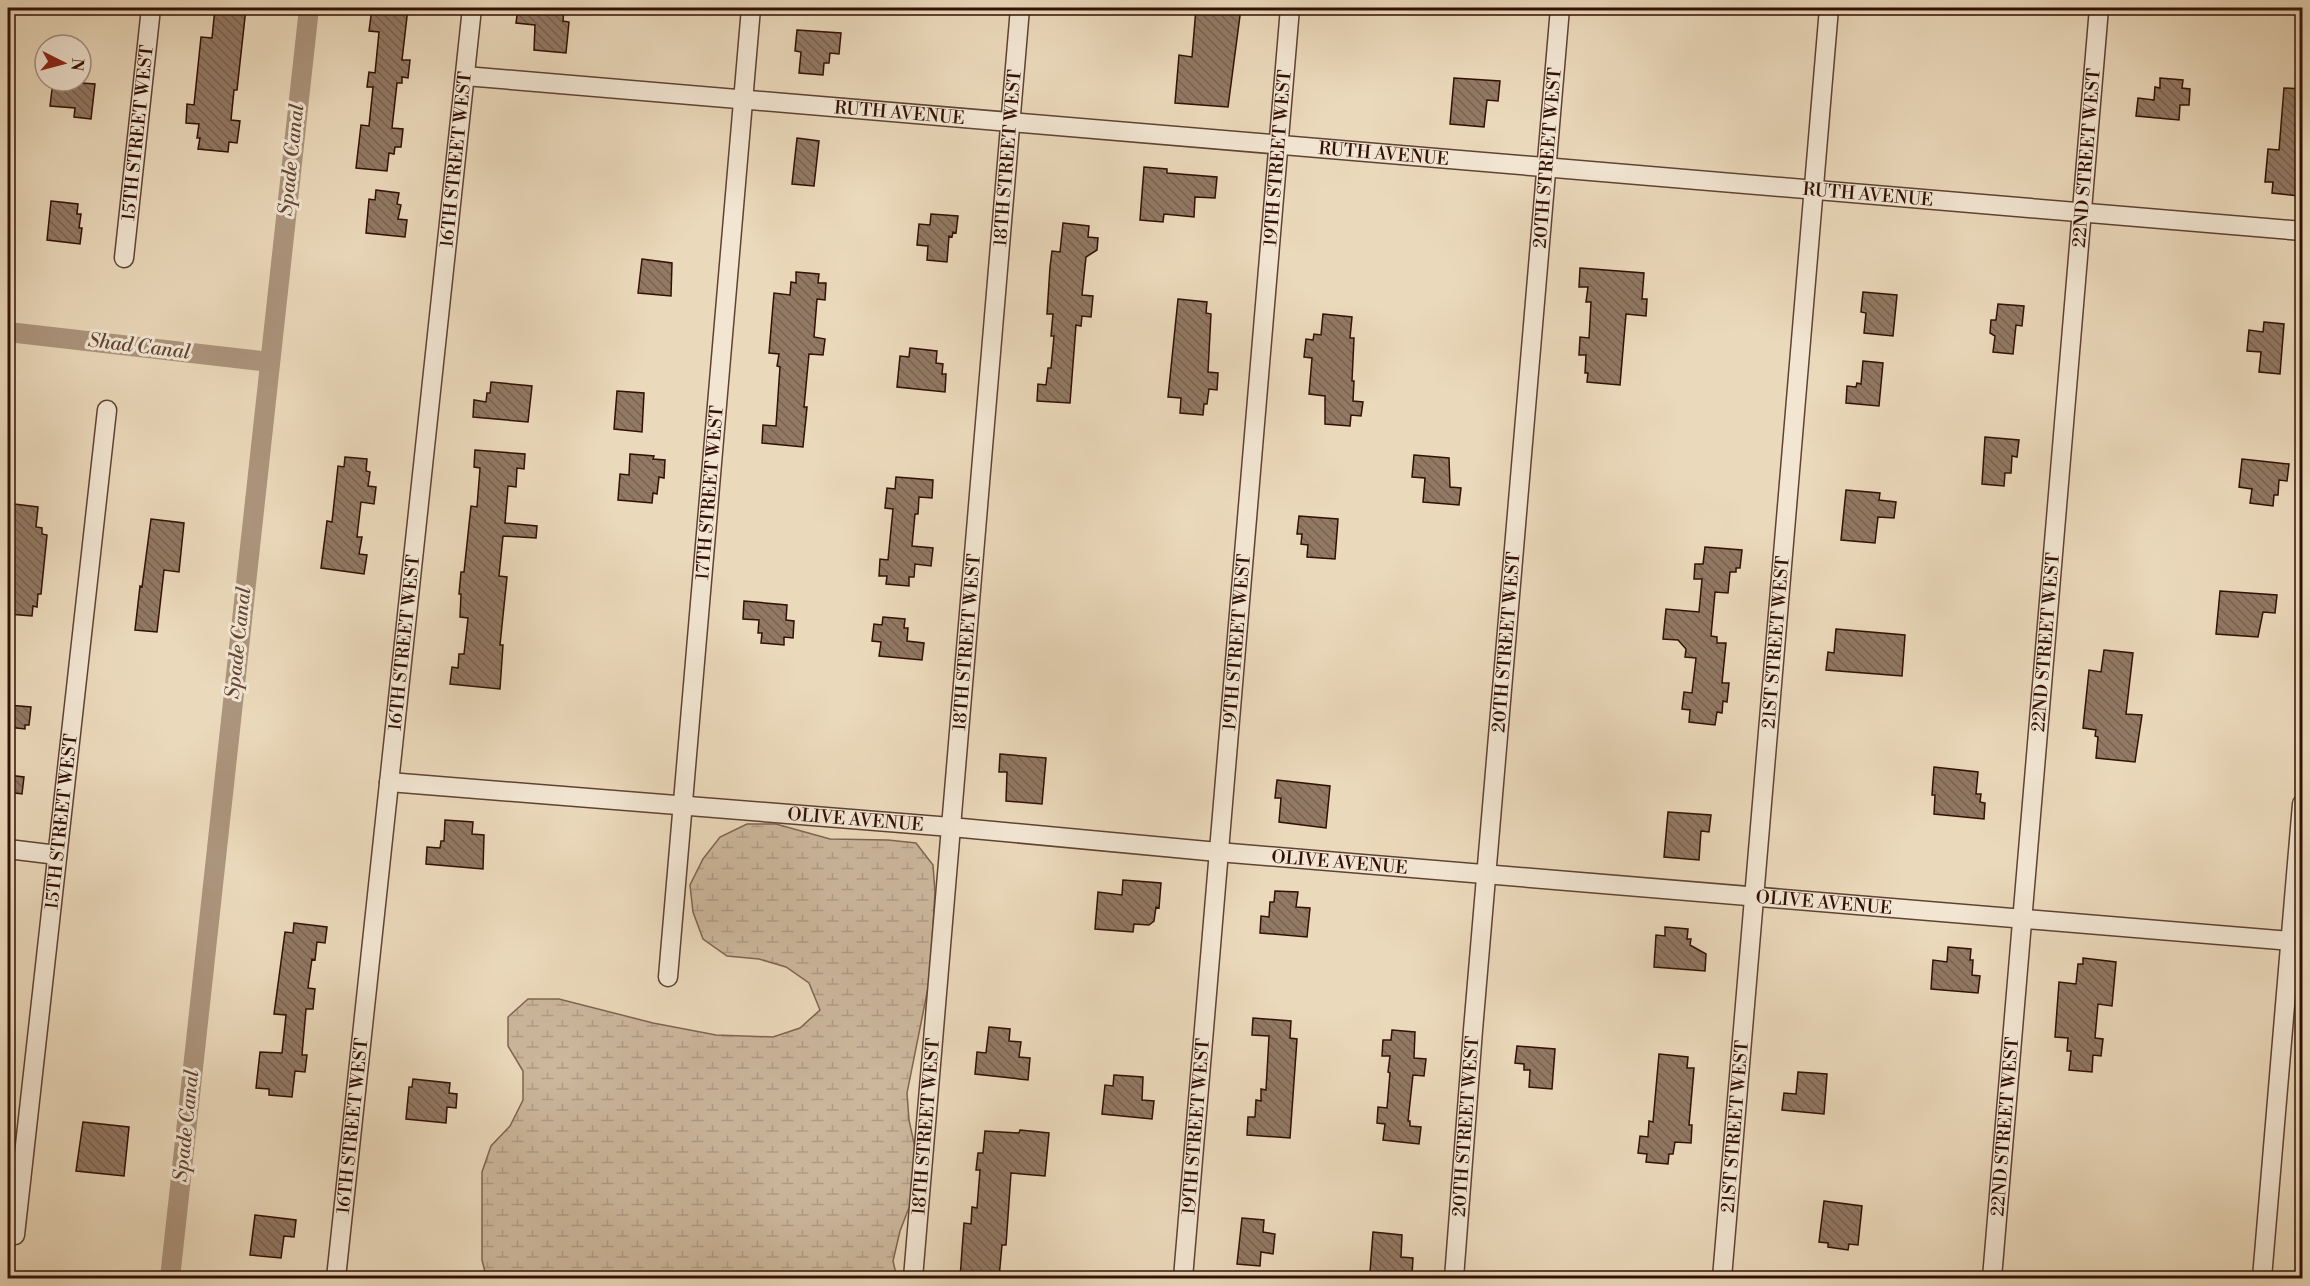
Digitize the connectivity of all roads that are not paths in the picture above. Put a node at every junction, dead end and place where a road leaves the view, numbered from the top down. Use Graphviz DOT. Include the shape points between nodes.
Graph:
graph roads {
  1 [pos="151,8"];
  2 [pos="472,8"];
  3 [pos="751,8"];
  4 [pos="1020,8"];
  5 [pos="1290,8"];
  6 [pos="1560,8"];
  7 [pos="1829,8"];
  8 [pos="2099,8"];
  9 [pos="465,76"];
  10 [pos="743,100"];
  11 [pos="1010,122"];
  12 [pos="1278,145"];
  13 [pos="1546,168"];
  14 [pos="1814,191"];
  15 [pos="2082,213"];
  16 [pos="2302,231"];
  17 [pos="124,258"];
  18 [pos="107,410"];
  19 [pos="389,782"];
  20 [pos="2302,804"];
  21 [pos="683,806"];
  22 [pos="951,827"];
  23 [pos="8,849"];
  24 [pos="1218,852"];
  25 [pos="57,855"];
  26 [pos="1486,873"];
  27 [pos="1754,897"];
  28 [pos="2023,919"];
  29 [pos="2290,941"];
  30 [pos="668,977"];
  31 [pos="15,1235"];
  32 [pos="336,1278"];
  33 [pos="913,1278"];
  34 [pos="1183,1278"];
  35 [pos="1454,1278"];
  36 [pos="1722,1278"];
  37 [pos="1992,1278"];
  38 [pos="2262,1278"];
  1 -- 17 [label="street, 15TH STREET WEST"];
  2 -- 9 [label="street, 16TH STREET WEST"];
  3 -- 10 [label="street, 17TH STREET WEST"];
  4 -- 11 [label="street, 18TH STREET WEST"];
  5 -- 12 [label="street, 19TH STREET WEST"];
  6 -- 13 [label="street, 20TH STREET WEST"];
  7 -- 14 [label="street, 21ST STREET WEST"];
  8 -- 15 [label="street, 22ND STREET WEST"];
  9 -- 10 [label="street, RUTH AVENUE"];
  9 -- 19 [label="street, 16TH STREET WEST"];
  10 -- 11 [label="street, RUTH AVENUE"];
  10 -- 21 [label="street, 17TH STREET WEST"];
  11 -- 12 [label="street, RUTH AVENUE"];
  11 -- 22 [label="street, 18TH STREET WEST"];
  12 -- 13 [label="street, RUTH AVENUE"];
  12 -- 24 [label="street, 19TH STREET WEST"];
  13 -- 14 [label="street, RUTH AVENUE"];
  13 -- 26 [label="street, 20TH STREET WEST"];
  14 -- 15 [label="street, RUTH AVENUE"];
  14 -- 27 [label="street, 21ST STREET WEST"];
  15 -- 16 [label="street, RUTH AVENUE"];
  15 -- 28 [label="street, 22ND STREET WEST"];
  18 -- 25 [label="street, 15TH STREET WEST"];
  19 -- 21 [label="street, OLIVE AVENUE"];
  19 -- 32 [label="street, 16TH STREET WEST"];
  20 -- 29 [label="street"];
  21 -- 22 [label="street, OLIVE AVENUE"];
  21 -- 30 [label="street, 17TH STREET WEST"];
  22 -- 24 [label="street, OLIVE AVENUE"];
  22 -- 33 [label="street, 18TH STREET WEST"];
  23 -- 25 [label="street"];
  24 -- 26 [label="street, OLIVE AVENUE"];
  24 -- 34 [label="street, 19TH STREET WEST"];
  25 -- 31 [label="street, 15TH STREET WEST"];
  26 -- 27 [label="street, OLIVE AVENUE"];
  26 -- 35 [label="street, 20TH STREET WEST"];
  27 -- 28 [label="street, OLIVE AVENUE"];
  27 -- 36 [label="street, 21ST STREET WEST"];
  28 -- 29 [label="street, OLIVE AVENUE"];
  28 -- 37 [label="street, 22ND STREET WEST"];
  29 -- 38 [label="street"];
}
